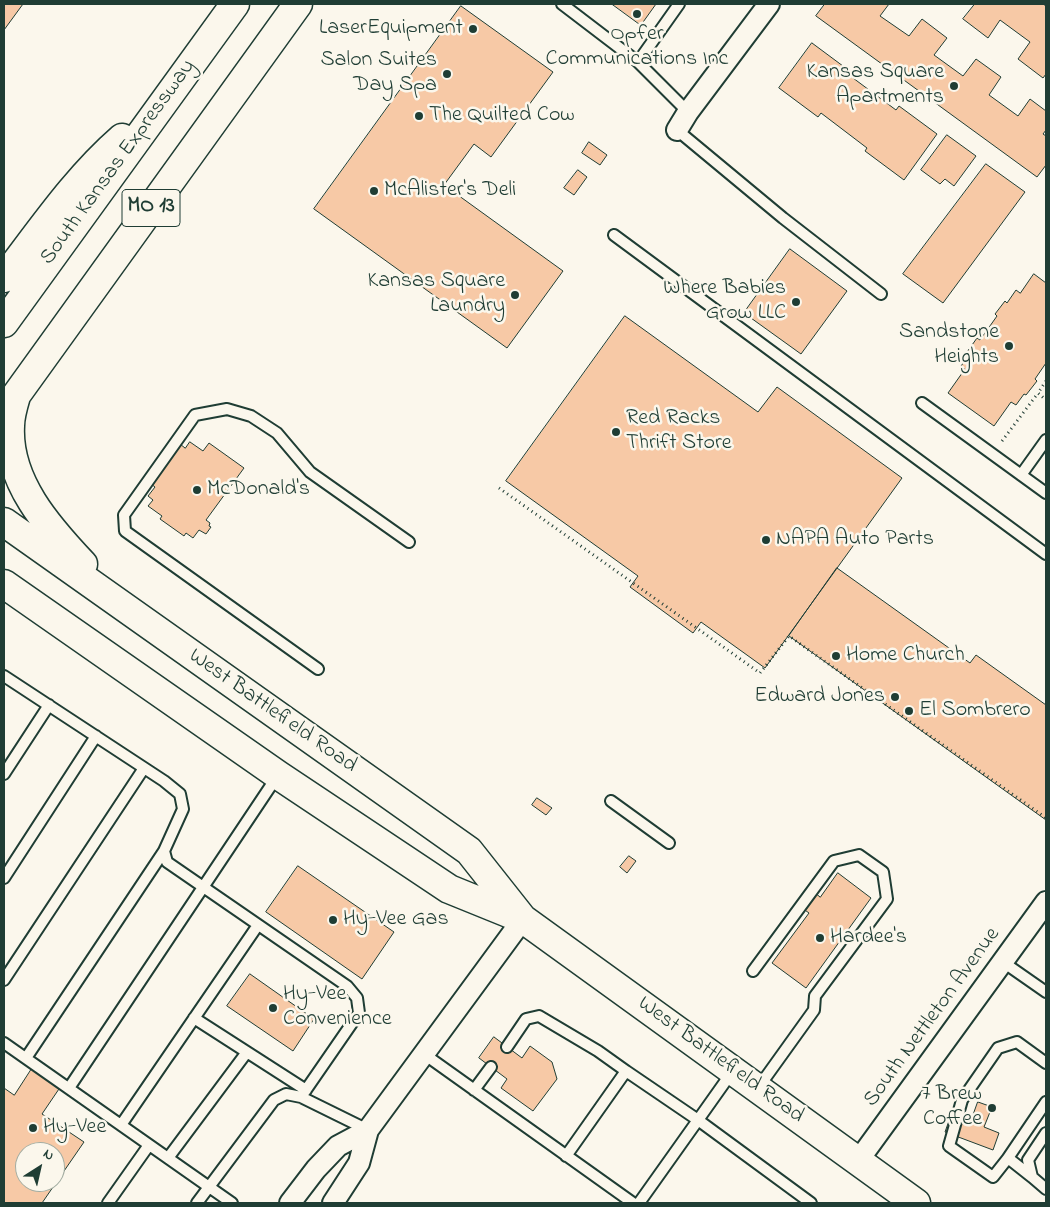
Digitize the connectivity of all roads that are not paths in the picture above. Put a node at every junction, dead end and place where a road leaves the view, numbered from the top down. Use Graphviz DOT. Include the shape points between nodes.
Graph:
graph roads {
  1 [pos="235,4"];
  2 [pos="298,4"];
  3 [pos="562,4"];
  4 [pos="679,4"];
  5 [pos="769,4"];
  6 [pos="638,62"];
  7 [pos="171,93"];
  8 [pos="688,112"];
  9 [pos="677,130"];
  10 [pos="614,235"];
  11 [pos="4,278"];
  12 [pos="881,294"];
  13 [pos="4,323"];
  14 [pos="922,403"];
  15 [pos="10,404"];
  16 [pos="1046,440"];
  17 [pos="1021,475"];
  18 [pos="1046,493"];
  19 [pos="4,522"];
  20 [pos="409,542"];
  21 [pos="1046,554"];
  22 [pos="4,584"];
  23 [pos="4,593"];
  24 [pos="35,606"];
  25 [pos="170,640"];
  26 [pos="318,669"];
  27 [pos="4,676"];
  28 [pos="49,705"];
  29 [pos="96,736"];
  30 [pos="144,768"];
  31 [pos="4,774"];
  32 [pos="278,775"];
  33 [pos="611,802"];
  34 [pos="669,843"];
  35 [pos="164,851"];
  36 [pos="4,878"];
  37 [pos="203,887"];
  38 [pos="1046,902"];
  39 [pos="522,919"];
  40 [pos="258,925"];
  41 [pos="1003,962"];
  42 [pos="753,971"];
  43 [pos="4,980"];
  44 [pos="1046,992"];
  45 [pos="194,1018"];
  46 [pos="4,1043"];
  47 [pos="507,1047"];
  48 [pos="247,1052"];
  49 [pos="424,1054"];
  50 [pos="26,1058"];
  51 [pos="1046,1062"];
  52 [pos="491,1067"];
  53 [pos="626,1071"];
  54 [pos="733,1071"];
  55 [pos="69,1088"];
  56 [pos="757,1088"];
  57 [pos="474,1090"];
  58 [pos="303,1094"];
  59 [pos="1046,1102"];
  60 [pos="698,1120"];
  61 [pos="121,1126"];
  62 [pos="368,1130"];
  63 [pos="1046,1133"];
  64 [pos="149,1145"];
  65 [pos="566,1156"];
  66 [pos="168,1158"];
  67 [pos="1008,1158"];
  68 [pos="858,1161"];
  69 [pos="1032,1177"];
  70 [pos="210,1187"];
  71 [pos="1046,1189"];
  72 [pos="904,1200"];
  73 [pos="108,1203"];
  74 [pos="198,1203"];
  75 [pos="232,1203"];
  76 [pos="290,1203"];
  77 [pos="333,1203"];
  78 [pos="632,1203"];
  79 [pos="639,1203"];
  80 [pos="811,1203"];
  1 -- 7 [label="main road, South Kansas Expressway / MO 13"];
  2 -- 15 [label="main road, MO 13"];
  3 -- 6 [label="lane"];
  4 -- 6 [label="lane"];
  5 -- 8 [label="street"];
  6 -- 8 [label="lane"];
  7 -- 11 [label="main road" via="92,167"];
  7 -- 13 [label="main road, South Kansas Expressway / MO 13"];
  8 -- 9 [label="street"];
  9 -- 12 [label="lane"];
  10 -- 21 [label="lane"];
  14 -- 17 [label="lane"];
  15 -- 25 [label="main road" via="12,453 33,503 84,565"];
  16 -- 17 [label="lane"];
  17 -- 18 [label="lane"];
  19 -- 25 [label="main road, West Battlefield Road"];
  20 -- 26 [label="lane" via="310,472 278,433 251,416 227,409 195,415 124,515 125,531"];
  22 -- 24 [label="main road, West Battlefield Road"];
  23 -- 24 [label="main road"];
  24 -- 32 [label="main road, West Battlefield Road"];
  25 -- 39 [label="main road, West Battlefield Road" via="469,851"];
  27 -- 28 [label="lane"];
  28 -- 29 [label="lane"];
  28 -- 31 [label="lane"];
  29 -- 30 [label="lane"];
  29 -- 36 [label="lane"];
  30 -- 35 [label="lane" via="180,794 183,809"];
  30 -- 43 [label="lane"];
  32 -- 37 [label="lane"];
  32 -- 39 [label="main road, West Battlefield Road" via="450,889"];
  33 -- 34 [label="lane"];
  35 -- 37 [label="lane" via="167,862"];
  35 -- 50 [label="lane"];
  37 -- 40 [label="lane"];
  37 -- 55 [label="lane"];
  38 -- 41 [label="street, South Nettleton Avenue"];
  39 -- 49 [label="street"];
  39 -- 54 [label="main road, West Battlefield Road"];
  40 -- 45 [label="lane"];
  40 -- 58 [label="lane" via="347,986 357,998 360,1013"];
  41 -- 44 [label="lane"];
  41 -- 68 [label="street, South Nettleton Avenue"];
  42 -- 56 [label="lane" via="834,861 859,855 883,872 887,899 815,996 814,1010"];
  45 -- 48 [label="lane"];
  45 -- 61 [label="lane"];
  46 -- 50 [label="lane"];
  47 -- 53 [label="lane" via="526,1019 540,1016"];
  48 -- 58 [label="lane"];
  48 -- 66 [label="lane"];
  49 -- 57 [label="lane"];
  49 -- 62 [label="street"];
  50 -- 55 [label="lane"];
  51 -- 67 [label="lane" via="1017,1042 998,1048 962,1100 949,1146 993,1177"];
  52 -- 57 [label="lane"];
  53 -- 60 [label="lane"];
  53 -- 65 [label="lane"];
  54 -- 56 [label="main road, West Battlefield Road"];
  54 -- 60 [label="lane"];
  55 -- 61 [label="lane"];
  56 -- 68 [label="main road, West Battlefield Road"];
  57 -- 65 [label="lane"];
  58 -- 62 [label="lane"];
  58 -- 70 [label="lane" via="286,1094 274,1100"];
  59 -- 67 [label="lane"];
  60 -- 79 [label="lane"];
  60 -- 80 [label="lane"];
  61 -- 64 [label="lane"];
  62 -- 76 [label="street" via="338,1146"];
  62 -- 77 [label="street" via="359,1163"];
  63 -- 69 [label="lane" via="1028,1160"];
  64 -- 66 [label="lane"];
  64 -- 73 [label="lane"];
  65 -- 78 [label="lane"];
  66 -- 70 [label="lane"];
  67 -- 69 [label="lane"];
  68 -- 72 [label="main road, West Battlefield Road"];
  69 -- 71 [label="lane"];
  70 -- 74 [label="lane"];
  70 -- 75 [label="lane"];
}
